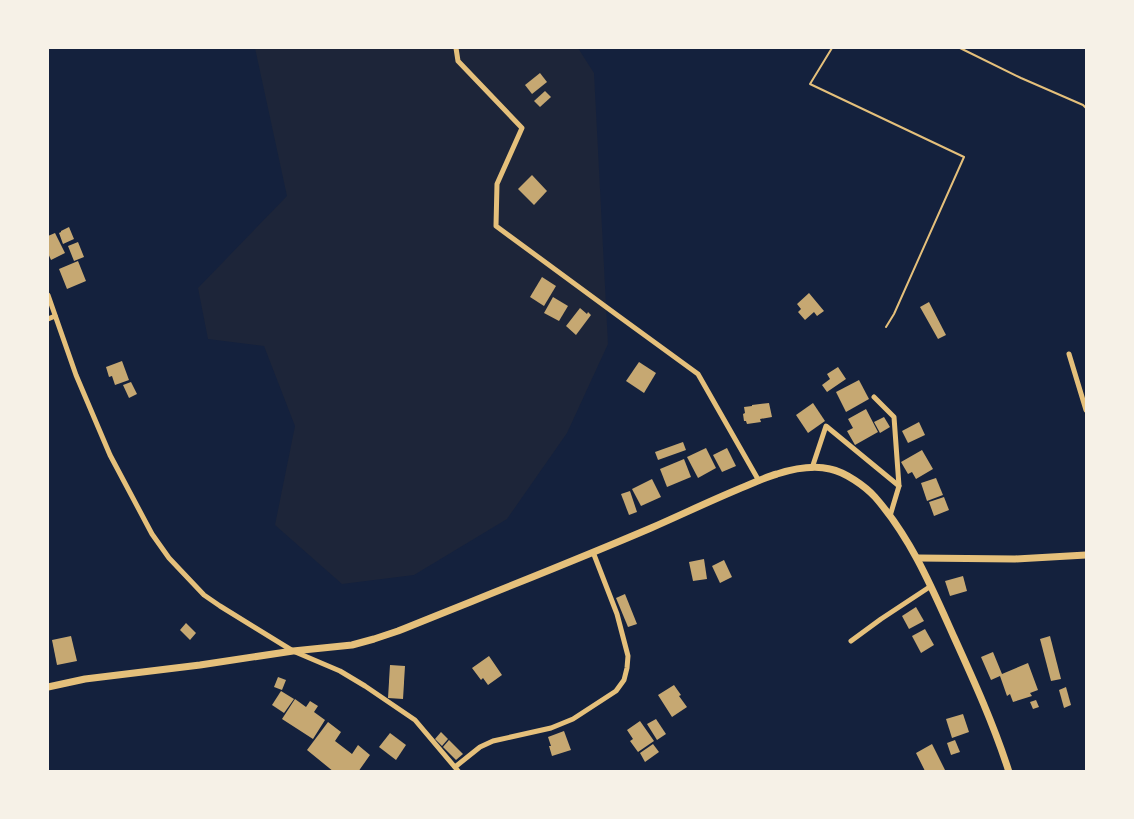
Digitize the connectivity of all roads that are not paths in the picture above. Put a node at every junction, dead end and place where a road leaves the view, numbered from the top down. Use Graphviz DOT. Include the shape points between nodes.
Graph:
graph roads {
  1 [pos="456,48"];
  2 [pos="48,295"];
  3 [pos="55,316"];
  4 [pos="48,319"];
  5 [pos="1069,354"];
  6 [pos="874,397"];
  7 [pos="1086,410"];
  8 [pos="812,468"];
  9 [pos="759,481"];
  10 [pos="899,486"];
  11 [pos="890,516"];
  12 [pos="593,552"];
  13 [pos="1086,555"];
  14 [pos="918,558"];
  15 [pos="931,586"];
  16 [pos="851,641"];
  17 [pos="293,651"];
  18 [pos="48,687"];
  19 [pos="457,769"];
  20 [pos="1009,772"];
  1 -- 9 [label="street" via="458,62 522,128 497,184 496,226 698,374"];
  2 -- 3 [label="street"];
  3 -- 4 [label="street"];
  3 -- 17 [label="street" via="110,455 152,534 169,558 204,595"];
  5 -- 7 [label="street"];
  6 -- 10 [label="street" via="894,417"];
  8 -- 9 [label="street"];
  8 -- 10 [label="street" via="826,426"];
  8 -- 11 [label="street" via="830,469 864,486"];
  9 -- 12 [label="street"];
  10 -- 11 [label="street"];
  11 -- 14 [label="street"];
  12 -- 17 [label="street" via="374,640"];
  12 -- 19 [label="street" via="617,614 628,656 624,680 616,691 573,718 552,728 486,744"];
  13 -- 14 [label="street" via="1016,559"];
  14 -- 15 [label="street"];
  15 -- 16 [label="street"];
  15 -- 20 [label="street" via="989,717"];
  17 -- 18 [label="street" via="85,679"];
  17 -- 19 [label="street" via="340,671 415,720"];
}
